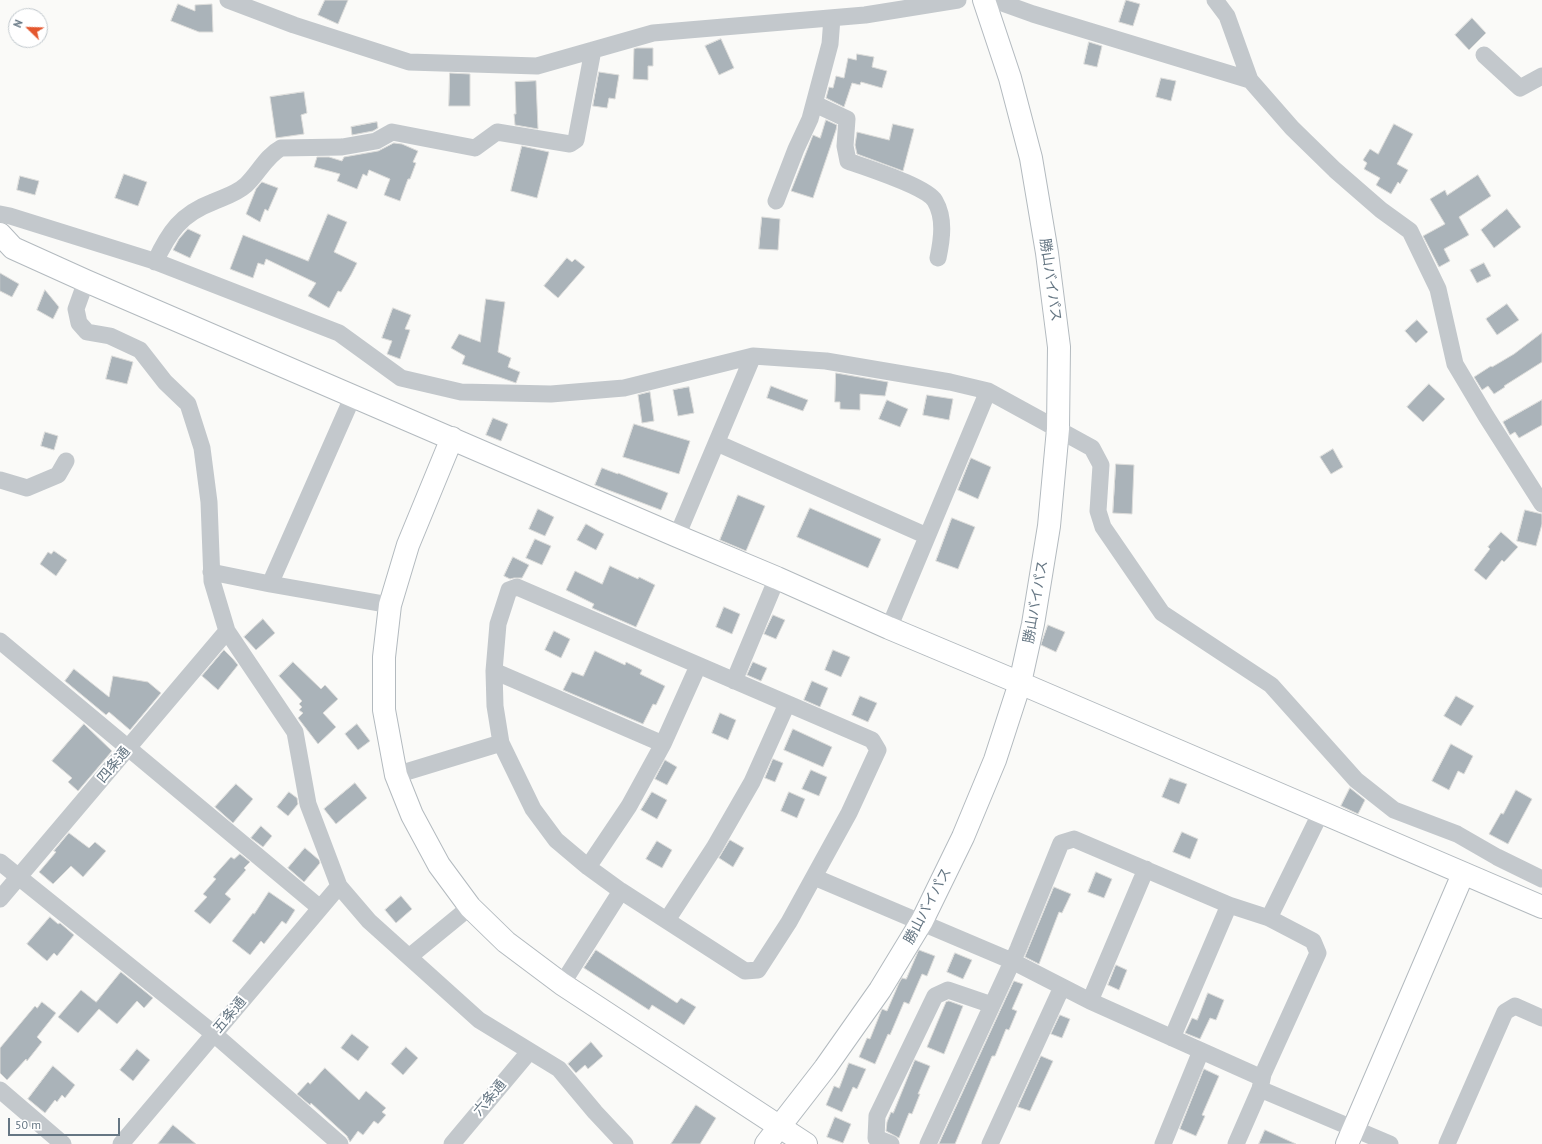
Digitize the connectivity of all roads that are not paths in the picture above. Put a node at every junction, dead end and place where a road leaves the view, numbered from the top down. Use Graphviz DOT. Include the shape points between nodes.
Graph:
graph roads {
  1 [pos="228,0"];
  2 [pos="958,0"];
  3 [pos="984,0"];
  4 [pos="994,0"];
  5 [pos="1215,0"];
  6 [pos="832,18"];
  7 [pos="593,50"];
  8 [pos="1484,55"];
  9 [pos="1542,76"];
  10 [pos="1250,80"];
  11 [pos="815,104"];
  12 [pos="776,201"];
  13 [pos="0,214"];
  14 [pos="0,234"];
  15 [pos="938,258"];
  16 [pos="155,262"];
  17 [pos="86,281"];
  18 [pos="753,356"];
  19 [pos="988,391"];
  20 [pos="354,396"];
  21 [pos="1058,429"];
  22 [pos="452,438"];
  23 [pos="717,443"];
  24 [pos="66,461"];
  25 [pos="0,480"];
  26 [pos="1542,504"];
  27 [pos="677,536"];
  28 [pos="927,536"];
  29 [pos="211,572"];
  30 [pos="777,578"];
  31 [pos="270,584"];
  32 [pos="390,605"];
  33 [pos="889,628"];
  34 [pos="227,631"];
  35 [pos="0,641"];
  36 [pos="698,666"];
  37 [pos="494,671"];
  38 [pos="734,681"];
  39 [pos="1020,682"];
  40 [pos="787,704"];
  41 [pos="501,743"];
  42 [pos="663,744"];
  43 [pos="128,748"];
  44 [pos="396,775"];
  45 [pos="1321,812"];
  46 [pos="0,862"];
  47 [pos="588,867"];
  48 [pos="1146,869"];
  49 [pos="1463,874"];
  50 [pos="19,877"];
  51 [pos="814,877"];
  52 [pos="1542,879"];
  53 [pos="339,886"];
  54 [pos="621,891"];
  55 [pos="0,899"];
  56 [pos="1229,905"];
  57 [pos="470,907"];
  58 [pos="1542,907"];
  59 [pos="320,908"];
  60 [pos="1269,918"];
  61 [pos="667,920"];
  62 [pos="921,922"];
  63 [pos="409,957"];
  64 [pos="1012,961"];
  65 [pos="562,984"];
  66 [pos="1062,987"];
  67 [pos="1090,1001"];
  68 [pos="992,1006"];
  69 [pos="1542,1018"];
  70 [pos="214,1034"];
  71 [pos="1172,1038"];
  72 [pos="1201,1051"];
  73 [pos="529,1052"];
  74 [pos="1261,1084"];
  75 [pos="0,1090"];
  76 [pos="780,1127"];
  77 [pos="1350,1136"];
  78 [pos="63,1144"];
  79 [pos="121,1144"];
  80 [pos="340,1144"];
  81 [pos="452,1144"];
  82 [pos="625,1144"];
  83 [pos="766,1144"];
  84 [pos="806,1144"];
  85 [pos="891,1144"];
  86 [pos="928,1144"];
  87 [pos="990,1144"];
  88 [pos="1163,1144"];
  89 [pos="1236,1144"];
  90 [pos="1390,1144"];
  91 [pos="1447,1144"];
  1 -- 7 [label="street" via="294,25 409,62 537,66"];
  2 -- 6 [label="street"];
  3 -- 21 [label="street, 勝山バイパス" via="1010,78 1031,158 1059,347"];
  4 -- 10 [label="street"];
  5 -- 10 [label="street" via="1227,16"];
  6 -- 7 [label="street" via="653,33"];
  6 -- 11 [label="street" via="830,44"];
  7 -- 16 [label="street" via="576,140 570,144 497,132 475,148 392,132 376,141 342,148 281,148 274,152 238,191 199,208 181,220 173,229"];
  8 -- 9 [label="street" via="1520,88"];
  10 -- 26 [label="street" via="1292,128 1335,170 1381,210 1410,231 1438,289 1455,364"];
  11 -- 12 [label="street"];
  11 -- 15 [label="street" via="846,119 845,146 848,161 896,179 934,199 941,217 942,239"];
  13 -- 16 [label="street"];
  14 -- 17 [label="street" via="13,248"];
  16 -- 18 [label="street" via="339,333 401,378 461,392 551,394 624,388"];
  17 -- 20 [label="street"];
  17 -- 29 [label="street" via="76,309 79,323 87,332 110,336 140,350 165,382 188,404 202,448 209,502"];
  18 -- 19 [label="street" via="826,361"];
  18 -- 23 [label="street"];
  19 -- 21 [label="street"];
  19 -- 28 [label="street"];
  20 -- 22 [label="street"];
  20 -- 31 [label="street"];
  21 -- 39 [label="street, 勝山バイパス" via="1048,533 1034,624"];
  21 -- 52 [label="street" via="1092,448 1101,465 1098,511 1103,527 1162,613 1271,685 1356,780 1394,810 1457,834"];
  22 -- 27 [label="street"];
  22 -- 32 [label="street" via="408,545"];
  23 -- 27 [label="street"];
  23 -- 28 [label="street"];
  24 -- 25 [label="street" via="58,475 26,488"];
  27 -- 30 [label="street"];
  28 -- 33 [label="street"];
  29 -- 31 [label="street"];
  29 -- 34 [label="street"];
  30 -- 33 [label="street"];
  30 -- 38 [label="street"];
  31 -- 32 [label="street"];
  32 -- 44 [label="street" via="384,658 384,710"];
  33 -- 39 [label="street"];
  34 -- 43 [label="street, 四条通"];
  34 -- 53 [label="street" via="295,732 308,804"];
  35 -- 43 [label="street"];
  36 -- 37 [label="street" via="517,587 509,590 498,624"];
  36 -- 38 [label="street"];
  36 -- 42 [label="street"];
  37 -- 41 [label="street" via="495,706"];
  37 -- 42 [label="street"];
  38 -- 40 [label="street"];
  39 -- 45 [label="street"];
  39 -- 62 [label="street, 勝山バイパス" via="995,760 964,837"];
  40 -- 51 [label="street" via="872,740 878,750 849,812"];
  40 -- 61 [label="street" via="752,782 714,848"];
  41 -- 44 [label="street"];
  41 -- 47 [label="street" via="533,809 556,840"];
  42 -- 47 [label="street" via="629,806"];
  43 -- 50 [label="street, 四条通"];
  43 -- 59 [label="street"];
  44 -- 57 [label="street" via="412,815 439,865"];
  45 -- 49 [label="street"];
  45 -- 60 [label="street"];
  46 -- 50 [label="street"];
  47 -- 54 [label="street"];
  48 -- 56 [label="street"];
  48 -- 64 [label="street" via="1074,839 1061,843"];
  48 -- 67 [label="street"];
  49 -- 58 [label="street"];
  49 -- 77 [label="street"];
  50 -- 55 [label="street, 四条通"];
  50 -- 70 [label="street"];
  51 -- 61 [label="street" via="758,970 745,971"];
  51 -- 62 [label="street"];
  53 -- 59 [label="street, 五条通"];
  53 -- 63 [label="street" via="369,921"];
  54 -- 61 [label="street"];
  54 -- 65 [label="street"];
  56 -- 60 [label="street"];
  56 -- 71 [label="street"];
  57 -- 63 [label="street"];
  57 -- 65 [label="street" via="506,942"];
  59 -- 70 [label="street, 五条通"];
  60 -- 74 [label="street" via="1313,941 1318,953"];
  62 -- 64 [label="street"];
  62 -- 76 [label="street, 勝山バイパス" via="880,990"];
  63 -- 73 [label="street" via="479,1020"];
  64 -- 66 [label="street"];
  64 -- 68 [label="street"];
  65 -- 76 [label="street"];
  66 -- 67 [label="street"];
  66 -- 87 [label="street"];
  67 -- 71 [label="street"];
  68 -- 85 [label="street" via="948,990 935,996 877,1116 876,1138"];
  68 -- 86 [label="street"];
  69 -- 91 [label="street" via="1514,1006 1505,1012"];
  70 -- 79 [label="street, 五条通"];
  70 -- 80 [label="street"];
  71 -- 72 [label="street"];
  72 -- 74 [label="street"];
  72 -- 88 [label="street"];
  73 -- 81 [label="street, 六条通"];
  73 -- 82 [label="street" via="559,1069"];
  74 -- 77 [label="street"];
  74 -- 89 [label="street"];
  75 -- 78 [label="street"];
  76 -- 83 [label="street, 勝山バイパス"];
  76 -- 84 [label="street"];
  77 -- 90 [label="street"];
}
